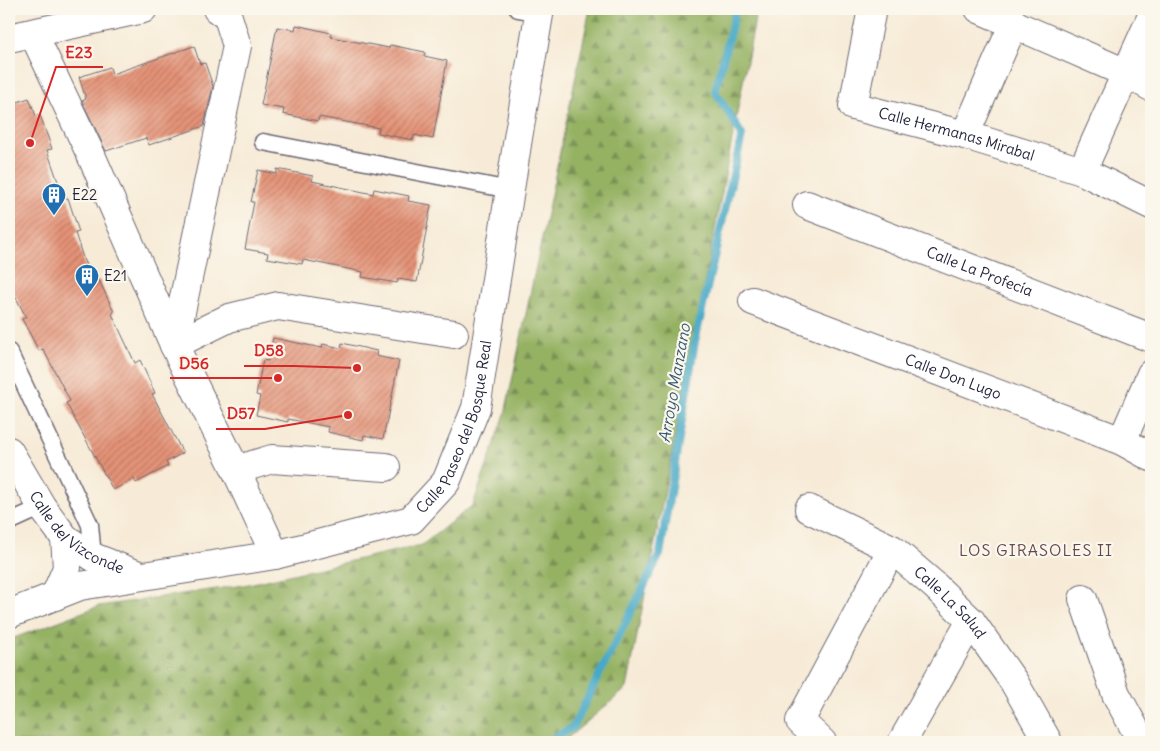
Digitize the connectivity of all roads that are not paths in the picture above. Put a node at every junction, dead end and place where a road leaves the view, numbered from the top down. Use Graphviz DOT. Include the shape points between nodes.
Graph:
graph roads {
  1 [pos="143,9"];
  2 [pos="217,9"];
  3 [pos="872,9"];
  4 [pos="979,9"];
  5 [pos="533,10"];
  6 [pos="1151,18"];
  7 [pos="1014,23"];
  8 [pos="21,36"];
  9 [pos="1126,73"];
  10 [pos="1151,87"];
  11 [pos="965,135"];
  12 [pos="263,142"];
  13 [pos="1082,171"];
  14 [pos="510,190"];
  15 [pos="1151,204"];
  16 [pos="807,205"];
  17 [pos="753,302"];
  18 [pos="454,334"];
  19 [pos="1151,338"];
  20 [pos="174,345"];
  21 [pos="9,352"];
  22 [pos="1151,374"];
  23 [pos="1122,441"];
  24 [pos="9,451"];
  25 [pos="1151,457"];
  26 [pos="386,467"];
  27 [pos="236,470"];
  28 [pos="42,507"];
  29 [pos="810,508"];
  30 [pos="9,522"];
  31 [pos="65,538"];
  32 [pos="892,549"];
  33 [pos="276,555"];
  34 [pos="93,557"];
  35 [pos="141,576"];
  36 [pos="55,596"];
  37 [pos="1083,599"];
  38 [pos="9,614"];
  39 [pos="971,622"];
  40 [pos="822,742"];
  41 [pos="902,742"];
  42 [pos="1048,742"];
  43 [pos="1142,742"];
  1 -- 8 [label="street"];
  2 -- 20 [label="street" via="228,17 238,46"];
  3 -- 11 [label="street, Calle Hermanas Mirabal" via="853,106"];
  4 -- 7 [label="street"];
  5 -- 14 [label="street, Calle Paseo del Bosque Real"];
  6 -- 9 [label="street"];
  7 -- 9 [label="street"];
  7 -- 11 [label="street"];
  8 -- 20 [label="street" via="91,155"];
  9 -- 10 [label="street"];
  9 -- 13 [label="street"];
  11 -- 13 [label="street, Calle Hermanas Mirabal"];
  12 -- 14 [label="lane"];
  13 -- 15 [label="street, Calle Hermanas Mirabal"];
  14 -- 33 [label="street, Calle Paseo del Bosque Real" via="476,408 446,482 410,520"];
  16 -- 19 [label="street, Calle La Profecía"];
  17 -- 23 [label="street, Calle Don Lugo"];
  18 -- 20 [label="street" via="278,306 230,318"];
  20 -- 27 [label="street"];
  21 -- 34 [label="lane" via="90,525"];
  22 -- 23 [label="street"];
  23 -- 25 [label="street, Calle Don Lugo"];
  24 -- 28 [label="street, Calle del Vizconde"];
  26 -- 27 [label="street" via="272,459"];
  27 -- 33 [label="street"];
  28 -- 30 [label="lane"];
  28 -- 31 [label="street, Calle del Vizconde"];
  29 -- 32 [label="street, Calle La Salud"];
  31 -- 34 [label="street, Calle del Vizconde"];
  31 -- 36 [label="street" via="66,568"];
  32 -- 39 [label="street, Calle La Salud"];
  32 -- 40 [label="street" via="800,721"];
  33 -- 35 [label="street, Calle Paseo del Bosque Real"];
  34 -- 35 [label="street, Calle del Vizconde"];
  35 -- 36 [label="street, Calle Paseo del Bosque Real" via="80,586"];
  36 -- 38 [label="street, Calle Paseo del Bosque Real"];
  37 -- 43 [label="street" via="1116,694"];
  39 -- 41 [label="street"];
  39 -- 42 [label="street, Calle La Salud" via="1014,682"];
}
